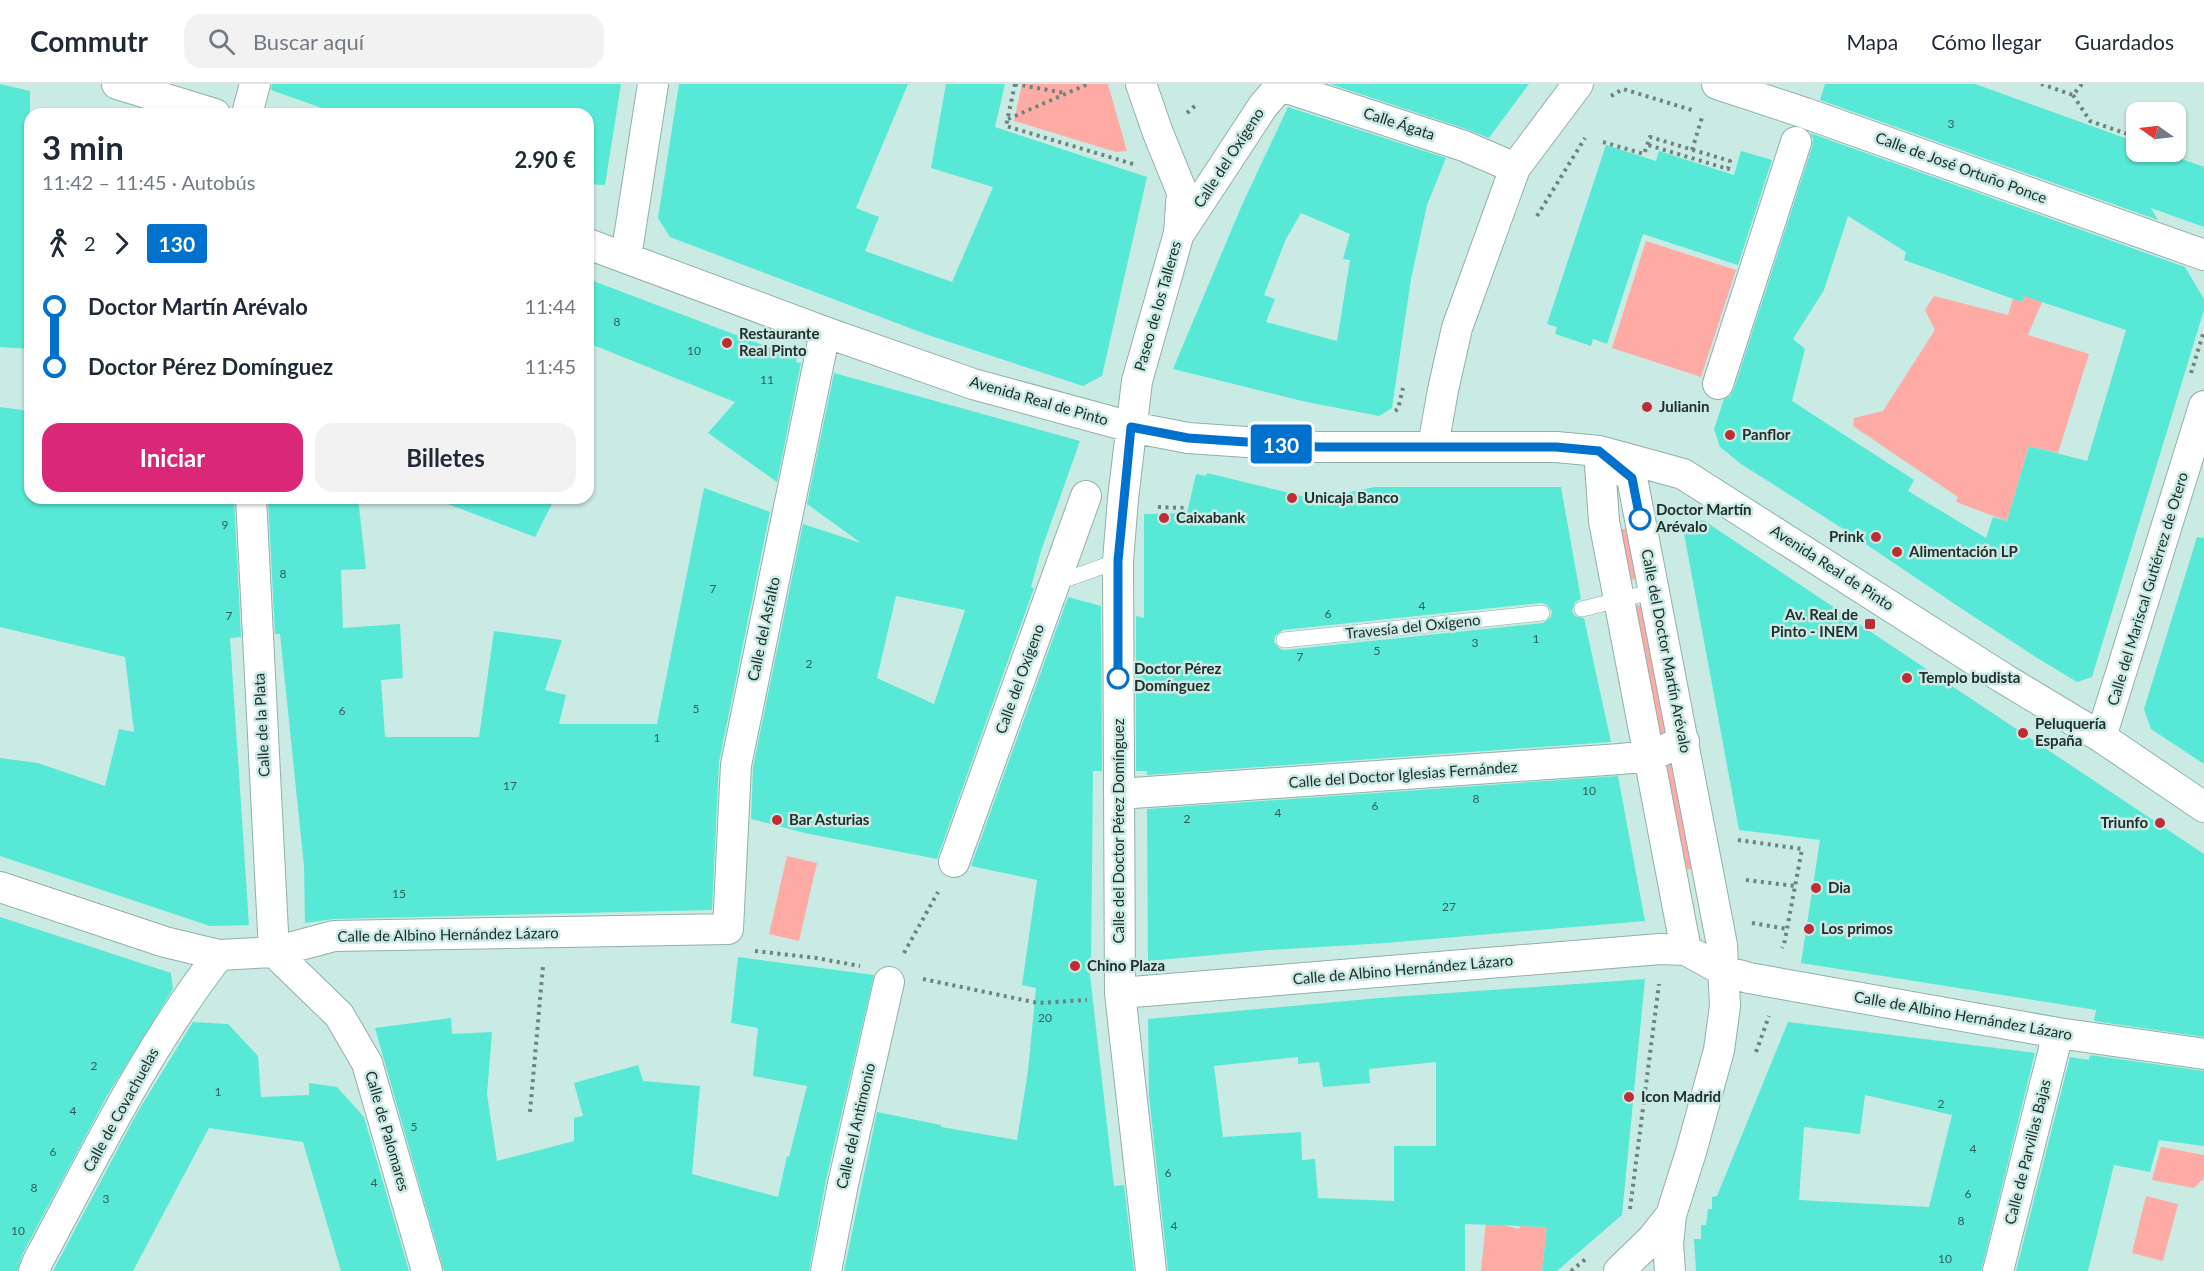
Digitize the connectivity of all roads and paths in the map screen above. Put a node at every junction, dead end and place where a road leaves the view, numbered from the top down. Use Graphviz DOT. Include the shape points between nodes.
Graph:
graph roads {
  1 [pos="117,84"];
  2 [pos="255,84"];
  3 [pos="653,84"];
  4 [pos="1015,84"];
  5 [pos="1088,84"];
  6 [pos="1141,84"];
  7 [pos="1578,84"];
  8 [pos="1717,84"];
  9 [pos="2040,84"];
  10 [pos="2082,84"];
  11 [pos="1281,85"];
  12 [pos="1066,93"];
  13 [pos="2073,95"];
  14 [pos="1605,105"];
  15 [pos="195,108"];
  16 [pos="249,108"];
  17 [pos="1703,114"];
  18 [pos="1713,117"];
  19 [pos="1008,120"];
  20 [pos="1588,133"];
  21 [pos="2126,134"];
  22 [pos="1603,141"];
  23 [pos="1796,142"];
  24 [pos="1647,145"];
  25 [pos="1692,150"];
  26 [pos="2186,154"];
  27 [pos="2189,155"];
  28 [pos="1140,165"];
  29 [pos="1515,168"];
  30 [pos="1536,217"];
  31 [pos="1179,233"];
  32 [pos="594,246"];
  33 [pos="2204,255"];
  34 [pos="626,257"];
  35 [pos="825,332"];
  36 [pos="1718,384"];
  37 [pos="2204,406"];
  38 [pos="1131,427"];
  39 [pos="1433,446"];
  40 [pos="1599,451"];
  41 [pos="1086,496"];
  42 [pos="251,504"];
  43 [pos="1170,507"];
  44 [pos="1183,512"];
  45 [pos="1118,561"];
  46 [pos="1053,584"];
  47 [pos="1656,596"];
  48 [pos="1619,600"];
  49 [pos="1582,609"];
  50 [pos="1542,613"];
  51 [pos="1284,640"];
  52 [pos="2101,737"];
  53 [pos="1684,741"];
  54 [pos="1650,756"];
  55 [pos="1119,794"];
  56 [pos="2204,807"];
  57 [pos="1734,840"];
  58 [pos="954,862"];
  59 [pos="1742,879"];
  60 [pos="1795,886"];
  61 [pos="0,887"];
  62 [pos="1751,923"];
  63 [pos="728,929"];
  64 [pos="1787,929"];
  65 [pos="547,933"];
  66 [pos="1783,947"];
  67 [pos="750,950"];
  68 [pos="1686,950"];
  69 [pos="274,952"];
  70 [pos="219,956"];
  71 [pos="1724,971"];
  72 [pos="891,977"];
  73 [pos="1659,982"];
  74 [pos="1120,993"];
  75 [pos="1090,1000"];
  76 [pos="2058,1033"];
  77 [pos="2204,1054"];
  78 [pos="530,1112"];
  79 [pos="1671,1215"];
  80 [pos="1628,1218"];
  81 [pos="1594,1253"];
  82 [pos="34,1271"];
  83 [pos="428,1271"];
  84 [pos="826,1271"];
  85 [pos="1152,1271"];
  86 [pos="1571,1271"];
  87 [pos="1619,1271"];
  88 [pos="1670,1271"];
  89 [pos="1998,1271"];
  1 -- 15 [label="street"];
  2 -- 16 [label="street"];
  3 -- 34 [label="street"];
  4 -- 12 [label="path"];
  4 -- 19 [label="path"];
  5 -- 12 [label="path"];
  6 -- 31 [label="street, Paseo de los Talleres" via="1182,192"];
  7 -- 29 [label="street"];
  8 -- 33 [label="street, Calle de José Ortuño Ponce"];
  9 -- 13 [label="path"];
  10 -- 13 [label="path"];
  11 -- 29 [label="street, Calle Ágata" via="1464,146"];
  11 -- 31 [label="street, Calle del Oxígeno"];
  12 -- 19 [label="path"];
  13 -- 21 [label="path" via="2090,121"];
  14 -- 17 [label="path" via="1623,89"];
  17 -- 18 [label="path"];
  17 -- 25 [label="path"];
  19 -- 28 [label="path" via="1006,126"];
  20 -- 30 [label="path"];
  22 -- 24 [label="path" via="1644,154"];
  23 -- 36 [label="street"];
  24 -- 25 [label="path" via="1650,137"];
  24 -- 25 [label="path" via="1728,169 1730,162"];
  26 -- 27 [label="path"];
  29 -- 39 [label="street" via="1457,328"];
  31 -- 38 [label="street, Paseo de los Talleres" via="1137,381"];
  32 -- 34 [label="street, Avenida Real de Pinto"];
  34 -- 35 [label="street, Avenida Real de Pinto"];
  35 -- 38 [label="street, Avenida Real de Pinto" via="973,384"];
  35 -- 63 [label="street, Calle del Asfalto" via="736,765"];
  37 -- 52 [label="street, Calle del Mariscal Gutiérrez de Otero"];
  38 -- 39 [label="street, Avenida Real de Pinto" via="1188,438 1307,446"];
  38 -- 45 [label="street, Calle del Doctor Pérez Domínguez"];
  39 -- 40 [label="street, Avenida Real de Pinto"];
  40 -- 47 [label="street, Calle del Doctor Martín Arévalo" via="1632,478"];
  40 -- 48 [label="street" via="1604,522"];
  40 -- 52 [label="street, Avenida Real de Pinto" via="1683,474"];
  41 -- 46 [label="street, Calle del Oxígeno"];
  42 -- 69 [label="street, Calle de la Plata"];
  43 -- 44 [label="path" via="1184,508"];
  45 -- 46 [label="lane"];
  45 -- 55 [label="street, Calle del Doctor Pérez Domínguez"];
  46 -- 58 [label="street, Calle del Oxígeno"];
  47 -- 48 [label="lane"];
  47 -- 53 [label="street, Calle del Doctor Martín Arévalo"];
  48 -- 49 [label="lane"];
  48 -- 54 [label="street"];
  50 -- 51 [label="lane, Travesía del Oxígeno"];
  52 -- 56 [label="street, Avenida Real de Pinto"];
  53 -- 54 [label="street, Calle del Doctor Iglesias Fernández"];
  53 -- 71 [label="street, Calle del Doctor Martín Arévalo"];
  54 -- 55 [label="street, Calle del Doctor Iglesias Fernández"];
  54 -- 68 [label="street"];
  55 -- 74 [label="street, Calle del Doctor Pérez Domínguez"];
  57 -- 60 [label="path" via="1802,849"];
  58 -- 72 [label="path"];
  59 -- 60 [label="path"];
  60 -- 64 [label="path"];
  61 -- 70 [label="street, Calle de Albino Hernández Lázaro"];
  62 -- 64 [label="path"];
  63 -- 65 [label="street, Calle de Albino Hernández Lázaro"];
  64 -- 66 [label="path"];
  65 -- 69 [label="street, Calle de Albino Hernández Lázaro" via="334,936"];
  65 -- 78 [label="path"];
  67 -- 72 [label="path" via="816,958"];
  68 -- 71 [label="street, Calle de Albino Hernández Lázaro"];
  68 -- 74 [label="street, Calle de Albino Hernández Lázaro"];
  69 -- 70 [label="street, Calle de Albino Hernández Lázaro"];
  69 -- 83 [label="street, Calle de Palomares" via="339,1015 367,1063"];
  70 -- 82 [label="street, Calle de Covachuelas" via="145,1062"];
  71 -- 76 [label="street, Calle de Albino Hernández Lázaro"];
  71 -- 79 [label="street, Calle del Doctor Martín Arévalo" via="1725,1006 1719,1050"];
  72 -- 75 [label="path" via="1038,1003"];
  72 -- 84 [label="street, Calle del Antimonio"];
  73 -- 80 [label="path"];
  74 -- 85 [label="street, Calle del Doctor Pérez Domínguez"];
  76 -- 77 [label="street, Calle de Albino Hernández Lázaro"];
  76 -- 89 [label="street, Calle de Parvillas Bajas"];
  79 -- 87 [label="street, Calle del Doctor Martín Arévalo"];
  79 -- 88 [label="street"];
  81 -- 86 [label="path"];
}
